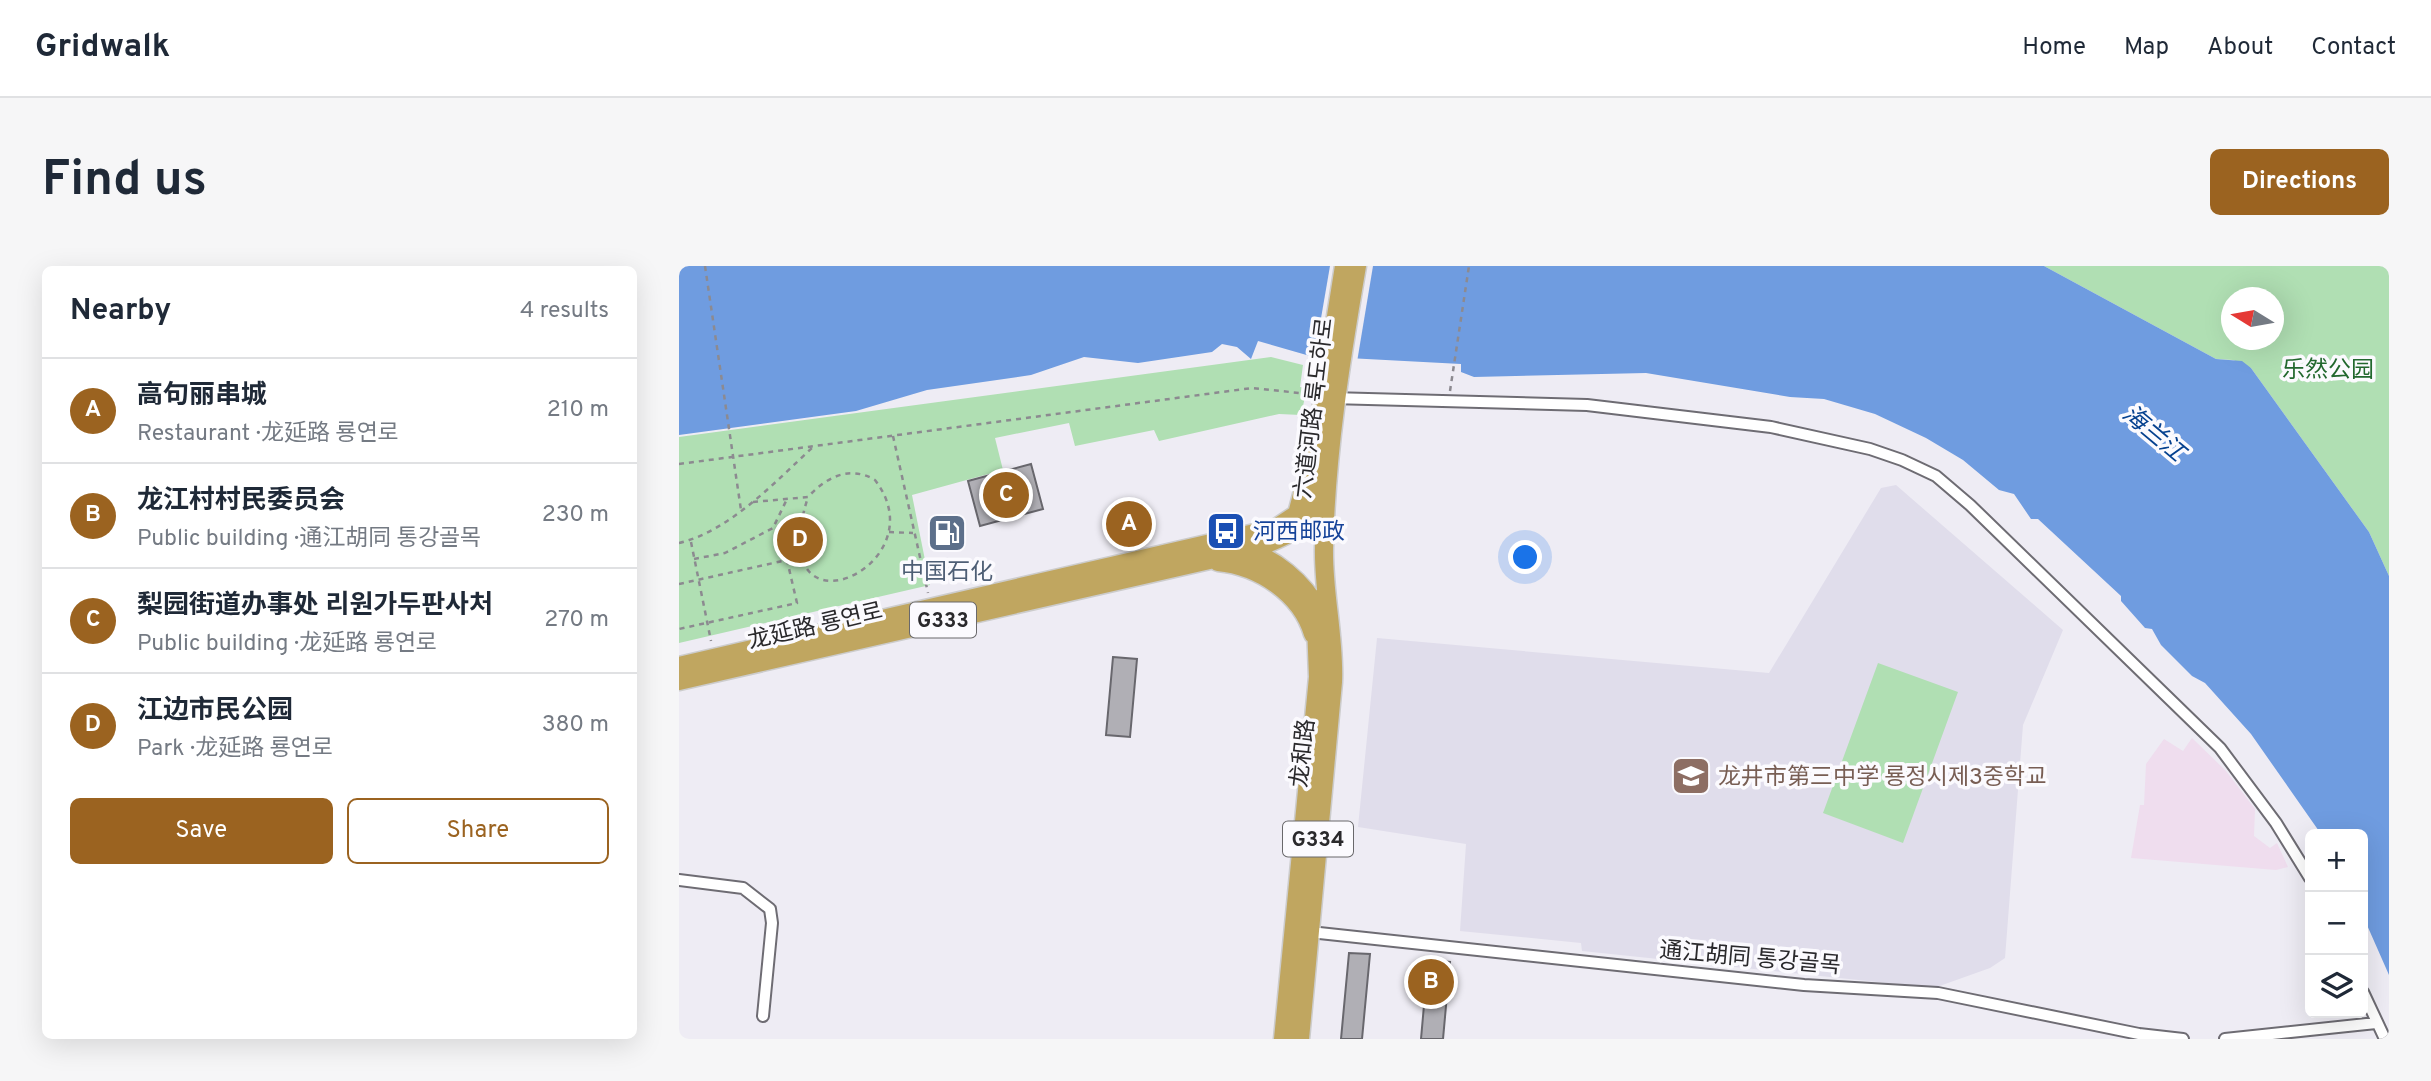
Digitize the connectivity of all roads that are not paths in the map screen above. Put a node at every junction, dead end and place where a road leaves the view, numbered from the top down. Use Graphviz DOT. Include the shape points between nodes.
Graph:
graph roads {
  1 [pos="1344,266"];
  2 [pos="1357,266"];
  3 [pos="1330,389"];
  4 [pos="1314,454"];
  5 [pos="1325,492"];
  6 [pos="1313,516"];
  7 [pos="1249,551"];
  8 [pos="1208,554"];
  9 [pos="1315,603"];
  10 [pos="1324,642"];
  11 [pos="679,666"];
  12 [pos="679,681"];
  13 [pos="2305,870"];
  14 [pos="679,880"];
  15 [pos="1310,932"];
  16 [pos="2368,1004"];
  17 [pos="763,1016"];
  18 [pos="2376,1023"];
  19 [pos="1283,1039"];
  20 [pos="1300,1039"];
  21 [pos="2183,1039"];
  22 [pos="2225,1039"];
  23 [pos="2385,1039"];
  1 -- 3 [label="highway, 六道河路 륙도하로"];
  2 -- 3 [label="highway, 六道河路 륙도하로"];
  3 -- 4 [label="highway, 六道河路 륙도하로"];
  3 -- 5 [label="highway, 六道河路 륙도하로"];
  3 -- 13 [label="street" via="1448,402 1599,405 1770,427 1870,449 1936,476 2220,748"];
  4 -- 6 [label="highway, 六道河路 륙도하로"];
  4 -- 8 [label="highway, 龙延路 룡연로" via="1300,508 1292,520"];
  5 -- 6 [label="highway"];
  5 -- 10 [label="highway, 六道河路 륙도하로"];
  6 -- 7 [label="highway" via="1295,531"];
  6 -- 9 [label="highway, 六道河路 륙도하로"];
  7 -- 8 [label="highway, 龙延路 룡연로 / G334"];
  7 -- 9 [label="highway, 龙延路 룡연로 / G334" via="1290,575"];
  8 -- 10 [label="highway, 龙延路 룡연로 / G334" via="1275,583"];
  8 -- 11 [label="highway, 龙延路 룡연로 / G333"];
  8 -- 12 [label="highway, 龙延路 룡연로 / G333" via="1180,565"];
  9 -- 10 [label="highway, 龙延路 룡연로 / G334"];
  10 -- 15 [label="highway, 龙和路 / G334" via="1332,700"];
  10 -- 19 [label="highway, 龙和路 / G334"];
  14 -- 17 [label="street" via="743,888 770,909"];
  15 -- 20 [label="highway, 龙和路 / G334"];
  15 -- 21 [label="street, 通江胡同 통강골목" via="1804,985 1938,993"];
  16 -- 18 [label="street"];
  18 -- 22 [label="street"];
  18 -- 23 [label="street"];
}
